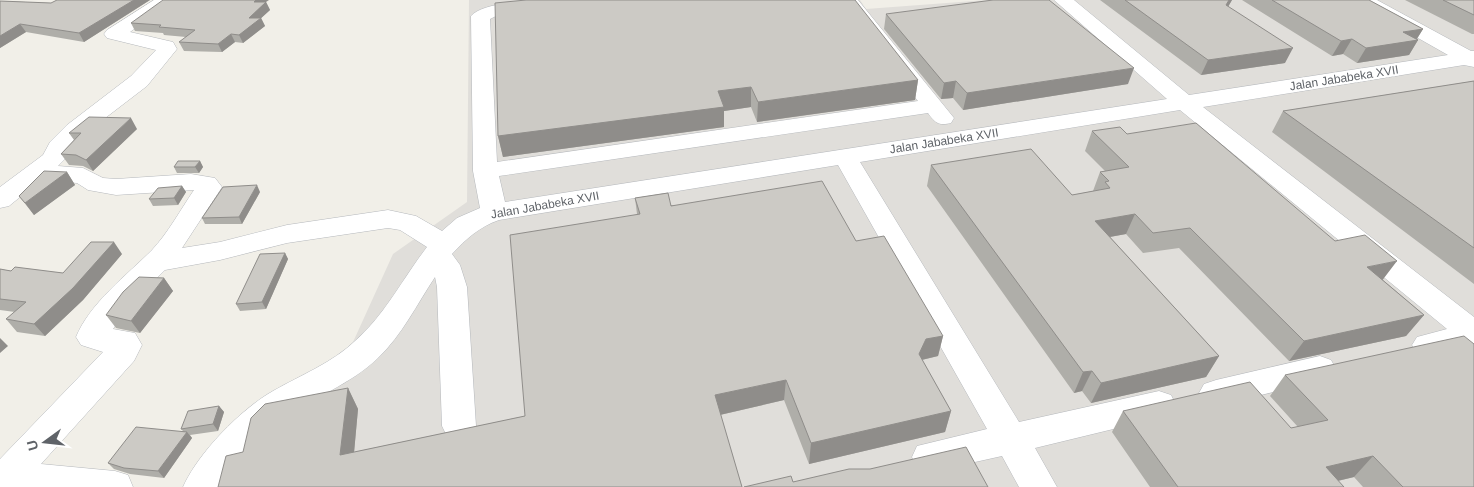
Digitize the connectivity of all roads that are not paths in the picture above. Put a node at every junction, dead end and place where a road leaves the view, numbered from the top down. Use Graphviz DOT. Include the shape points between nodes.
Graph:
graph roads {
  1 [pos="166,0"];
  2 [pos="559,0"];
  3 [pos="848,0"];
  4 [pos="1063,0"];
  5 [pos="1364,0"];
  6 [pos="1472,59"];
  7 [pos="1185,103"];
  8 [pos="934,106"];
  9 [pos="960,138"];
  10 [pos="845,156"];
  11 [pos="485,171"];
  12 [pos="36,172"];
  13 [pos="0,200"];
  14 [pos="494,212"];
  15 [pos="440,251"];
  16 [pos="155,262"];
  17 [pos="1474,334"];
  18 [pos="1397,352"];
  19 [pos="1348,363"];
  20 [pos="459,426"];
  21 [pos="1011,438"];
  22 [pos="898,464"];
  23 [pos="4,475"];
  24 [pos="115,487"];
  25 [pos="201,487"];
  26 [pos="1039,487"];
  1 -- 12 [label="street" via="114,34 166,46 167,49 139,81 75,130 58,147 54,158"];
  2 -- 11 [label="street" via="496,9 480,16"];
  3 -- 8 [label="street"];
  4 -- 7 [label="street"];
  5 -- 6 [label="street"];
  6 -- 7 [label="street, Jalan Jababeka XVII"];
  7 -- 9 [label="street, Jalan Jababeka XVII"];
  7 -- 17 [label="street"];
  8 -- 9 [label="street"];
  8 -- 11 [label="street"];
  9 -- 10 [label="street, Jalan Jababeka XVII"];
  10 -- 14 [label="street, Jalan Jababeka XVII"];
  10 -- 21 [label="street"];
  11 -- 14 [label="street"];
  12 -- 13 [label="street"];
  12 -- 16 [label="street" via="83,176 97,185 116,187 191,182 209,185"];
  14 -- 15 [label="street, Jalan Jababeka XVII" via="464,226"];
  15 -- 16 [label="street" via="423,230 407,222 388,219 287,234 220,251"];
  15 -- 20 [label="street" via="452,287"];
  15 -- 25 [label="street, Jalan Jababeka XVII" via="367,351 271,409 253,425"];
  16 -- 23 [label="street" via="121,296 93,334 96,340 124,341 124,352"];
  17 -- 18 [label="street"];
  19 -- 21 [label="street"];
  21 -- 22 [label="street"];
  21 -- 26 [label="street"];
  23 -- 24 [label="street"];
}
